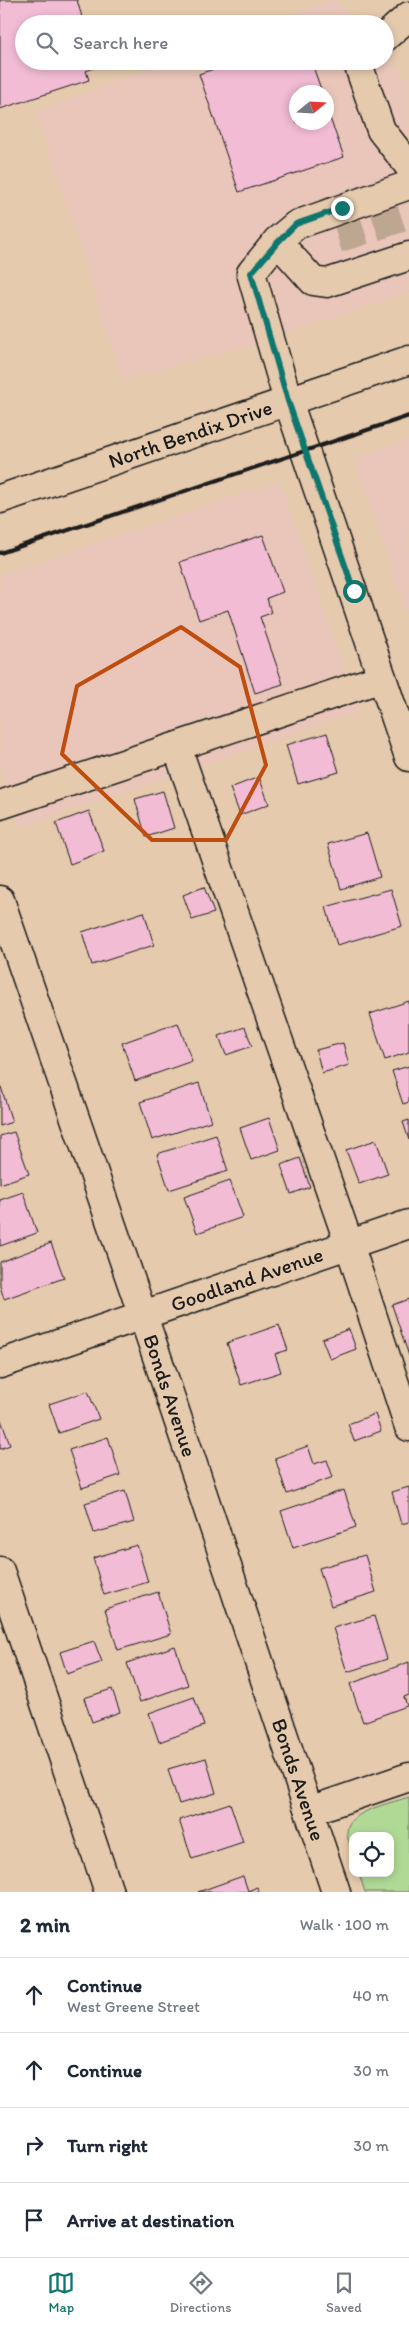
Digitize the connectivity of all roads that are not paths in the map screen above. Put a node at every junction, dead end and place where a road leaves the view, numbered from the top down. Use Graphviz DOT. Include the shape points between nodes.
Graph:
graph roads {
  1 [pos="400,0"];
  2 [pos="409,10"];
  3 [pos="409,16"];
  4 [pos="394,29"];
  5 [pos="360,70"];
  6 [pos="409,166"];
  7 [pos="409,185"];
  8 [pos="278,242"];
  9 [pos="402,253"];
  10 [pos="409,360"];
  11 [pos="288,401"];
  12 [pos="0,499"];
  13 [pos="382,678"];
  14 [pos="176,747"];
  15 [pos="409,757"];
  16 [pos="0,806"];
  17 [pos="0,900"];
  18 [pos="409,1224"];
  19 [pos="349,1244"];
  20 [pos="143,1316"];
  21 [pos="0,1364"];
  22 [pos="409,1428"];
  23 [pos="0,1571"];
  24 [pos="409,1777"];
  25 [pos="309,1811"];
  26 [pos="109,1892"];
  27 [pos="336,1892"];
  1 -- 2 [label="street"];
  3 -- 4 [label="street"];
  5 -- 6 [label="street" via="381,130"];
  7 -- 8 [label="street" via="381,202 345,214 296,224"];
  8 -- 9 [label="street" via="313,281 327,283 361,265"];
  8 -- 11 [label="street" via="251,273"];
  10 -- 11 [label="street, North Bendix Drive"];
  11 -- 12 [label="street, North Bendix Drive"];
  11 -- 13 [label="street"];
  13 -- 14 [label="street"];
  13 -- 15 [label="street"];
  14 -- 16 [label="street"];
  14 -- 19 [label="street"];
  17 -- 20 [label="street, Bonds Avenue"];
  18 -- 19 [label="street, Goodland Avenue"];
  19 -- 20 [label="street, Goodland Avenue"];
  19 -- 22 [label="street"];
  20 -- 21 [label="street, Goodland Avenue"];
  20 -- 25 [label="street, Bonds Avenue"];
  23 -- 26 [label="street"];
  24 -- 25 [label="street"];
  25 -- 27 [label="street, Bonds Avenue"];
}
